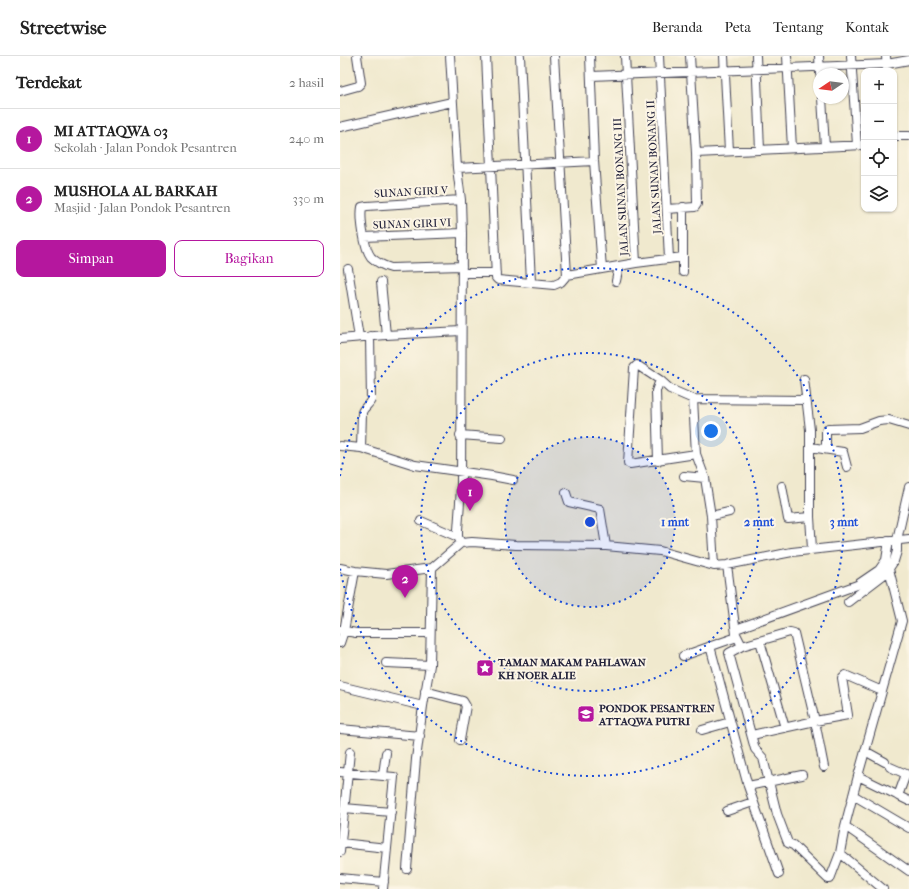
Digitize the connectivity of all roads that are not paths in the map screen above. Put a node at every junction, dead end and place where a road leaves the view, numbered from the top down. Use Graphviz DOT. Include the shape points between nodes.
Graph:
graph roads {
  1 [pos="357,56"];
  2 [pos="450,56"];
  3 [pos="486,56"];
  4 [pos="520,56"];
  5 [pos="554,56"];
  6 [pos="590,56"];
  7 [pos="626,56"];
  8 [pos="659,56"];
  9 [pos="690,56"];
  10 [pos="724,56"];
  11 [pos="756,56"];
  12 [pos="787,56"];
  13 [pos="819,56"];
  14 [pos="851,56"];
  15 [pos="909,60"];
  16 [pos="887,64"];
  17 [pos="852,65"];
  18 [pos="788,68"];
  19 [pos="820,68"];
  20 [pos="833,68"];
  21 [pos="757,69"];
  22 [pos="813,70"];
  23 [pos="724,71"];
  24 [pos="691,72"];
  25 [pos="660,74"];
  26 [pos="626,75"];
  27 [pos="591,76"];
  28 [pos="340,90"];
  29 [pos="452,102"];
  30 [pos="822,104"];
  31 [pos="340,127"];
  32 [pos="897,136"];
  33 [pos="909,136"];
  34 [pos="860,145"];
  35 [pos="825,146"];
  36 [pos="792,148"];
  37 [pos="760,150"];
  38 [pos="729,151"];
  39 [pos="696,153"];
  40 [pos="594,161"];
  41 [pos="560,163"];
  42 [pos="525,165"];
  43 [pos="491,167"];
  44 [pos="457,168"];
  45 [pos="461,200"];
  46 [pos="683,207"];
  47 [pos="667,209"];
  48 [pos="462,233"];
  49 [pos="364,237"];
  50 [pos="683,258"];
  51 [pos="669,259"];
  52 [pos="636,264"];
  53 [pos="619,266"];
  54 [pos="348,269"];
  55 [pos="602,269"];
  56 [pos="462,271"];
  57 [pos="683,272"];
  58 [pos="496,273"];
  59 [pos="567,275"];
  60 [pos="616,281"];
  61 [pos="381,282"];
  62 [pos="531,282"];
  63 [pos="461,331"];
  64 [pos="386,335"];
  65 [pos="370,336"];
  66 [pos="359,337"];
  67 [pos="340,339"];
  68 [pos="804,379"];
  69 [pos="660,380"];
  70 [pos="693,399"];
  71 [pos="806,400"];
  72 [pos="909,426"];
  73 [pos="460,435"];
  74 [pos="502,438"];
  75 [pos="340,446"];
  76 [pos="810,447"];
  77 [pos="360,448"];
  78 [pos="826,450"];
  79 [pos="696,454"];
  80 [pos="658,460"];
  81 [pos="847,467"];
  82 [pos="460,472"];
  83 [pos="684,476"];
  84 [pos="705,478"];
  85 [pos="513,480"];
  86 [pos="782,486"];
  87 [pos="909,487"];
  88 [pos="566,493"];
  89 [pos="729,512"];
  90 [pos="711,516"];
  91 [pos="810,517"];
  92 [pos="422,521"];
  93 [pos="909,539"];
  94 [pos="459,540"];
  95 [pos="892,540"];
  96 [pos="606,546"];
  97 [pos="812,549"];
  98 [pos="727,565"];
  99 [pos="714,566"];
  100 [pos="340,568"];
  101 [pos="432,568"];
  102 [pos="889,569"];
  103 [pos="355,571"];
  104 [pos="848,602"];
  105 [pos="906,622"];
  106 [pos="342,630"];
  107 [pos="430,633"];
  108 [pos="736,633"];
  109 [pos="760,641"];
  110 [pos="340,643"];
  111 [pos="710,646"];
  112 [pos="742,646"];
  113 [pos="683,656"];
  114 [pos="386,663"];
  115 [pos="430,665"];
  116 [pos="340,686"];
  117 [pos="425,691"];
  118 [pos="882,691"];
  119 [pos="423,706"];
  120 [pos="815,721"];
  121 [pos="730,722"];
  122 [pos="785,728"];
  123 [pos="340,729"];
  124 [pos="702,730"];
  125 [pos="420,736"];
  126 [pos="752,736"];
  127 [pos="460,740"];
  128 [pos="865,751"];
  129 [pos="350,752"];
  130 [pos="386,753"];
  131 [pos="824,767"];
  132 [pos="344,772"];
  133 [pos="383,775"];
  134 [pos="802,775"];
  135 [pos="858,776"];
  136 [pos="769,782"];
  137 [pos="748,786"];
  138 [pos="853,795"];
  139 [pos="898,796"];
  140 [pos="909,801"];
  141 [pos="753,802"];
  142 [pos="344,808"];
  143 [pos="391,812"];
  144 [pos="727,812"];
  145 [pos="845,826"];
  146 [pos="909,828"];
  147 [pos="341,843"];
  148 [pos="387,848"];
  149 [pos="340,852"];
  150 [pos="840,853"];
  151 [pos="407,869"];
  152 [pos="909,871"];
  153 [pos="779,874"];
  154 [pos="340,878"];
  155 [pos="383,886"];
  156 [pos="883,889"];
  1 -- 28 [label="street" via="361,83"];
  2 -- 29 [label="street"];
  3 -- 43 [label="street"];
  4 -- 42 [label="street"];
  5 -- 41 [label="street"];
  6 -- 27 [label="street"];
  7 -- 26 [label="street, JALAN SUNAN BONANG III"];
  8 -- 25 [label="street, JALAN SUNAN BONANG II"];
  9 -- 24 [label="street"];
  10 -- 23 [label="street"];
  11 -- 21 [label="street"];
  12 -- 18 [label="street"];
  13 -- 19 [label="street"];
  14 -- 17 [label="street"];
  15 -- 16 [label="street"];
  16 -- 17 [label="street"];
  17 -- 20 [label="street"];
  17 -- 34 [label="street"];
  18 -- 21 [label="street"];
  18 -- 22 [label="street"];
  18 -- 36 [label="street"];
  21 -- 23 [label="street"];
  21 -- 37 [label="street"];
  23 -- 24 [label="street"];
  23 -- 38 [label="street"];
  24 -- 25 [label="street"];
  24 -- 39 [label="street"];
  25 -- 26 [label="street"];
  25 -- 47 [label="street, JALAN SUNAN BONANG II"];
  26 -- 27 [label="street"];
  26 -- 52 [label="street, JALAN SUNAN BONANG III"];
  27 -- 40 [label="street"];
  29 -- 31 [label="street"];
  29 -- 44 [label="street"];
  30 -- 35 [label="street"];
  32 -- 33 [label="street"];
  34 -- 35 [label="street"];
  35 -- 36 [label="street"];
  36 -- 37 [label="street"];
  37 -- 38 [label="street"];
  38 -- 39 [label="street"];
  39 -- 46 [label="street" via="697,205"];
  40 -- 41 [label="street"];
  40 -- 55 [label="street"];
  41 -- 42 [label="street"];
  41 -- 59 [label="street"];
  42 -- 43 [label="street"];
  42 -- 62 [label="street"];
  43 -- 44 [label="street"];
  43 -- 58 [label="street"];
  44 -- 45 [label="street"];
  45 -- 48 [label="street"];
  45 -- 49 [label="street, SUNAN GIRI V" via="362,207"];
  46 -- 47 [label="street"];
  46 -- 50 [label="street"];
  47 -- 51 [label="street, JALAN SUNAN BONANG II"];
  48 -- 49 [label="street, SUNAN GIRI VI"];
  48 -- 56 [label="street"];
  49 -- 56 [label="street" via="371,256 387,267"];
  50 -- 51 [label="street"];
  50 -- 57 [label="street"];
  51 -- 52 [label="street"];
  52 -- 53 [label="street, JALAN SUNAN BONANG III"];
  53 -- 55 [label="street, JALAN SUNAN BONANG III"];
  53 -- 60 [label="street"];
  54 -- 66 [label="street"];
  55 -- 59 [label="street, JALAN SUNAN BONANG III"];
  56 -- 58 [label="street"];
  56 -- 63 [label="street"];
  58 -- 62 [label="street, JALAN SUNAN BONANG III" via="498,280"];
  59 -- 62 [label="street, JALAN SUNAN BONANG III" via="556,284"];
  61 -- 64 [label="street"];
  63 -- 64 [label="street"];
  63 -- 73 [label="street"];
  64 -- 65 [label="street"];
  65 -- 66 [label="street"];
  65 -- 77 [label="street" via="371,400 362,412"];
  66 -- 67 [label="street"];
  68 -- 71 [label="street"];
  69 -- 70 [label="street" via="670,389"];
  69 -- 80 [label="street" via="656,391"];
  69 -- 80 [label="street" via="637,365 634,368 628,462 630,464"];
  70 -- 71 [label="street"];
  70 -- 79 [label="street"];
  71 -- 76 [label="street"];
  72 -- 78 [label="street" via="889,420 860,428 828,429"];
  73 -- 74 [label="street"];
  73 -- 82 [label="street"];
  75 -- 77 [label="street"];
  76 -- 78 [label="street"];
  76 -- 91 [label="street"];
  77 -- 82 [label="street" via="415,465"];
  78 -- 81 [label="street" via="843,452"];
  79 -- 80 [label="street"];
  79 -- 84 [label="street"];
  82 -- 85 [label="street"];
  82 -- 94 [label="street"];
  83 -- 84 [label="street"];
  84 -- 90 [label="street"];
  86 -- 91 [label="street" via="788,519"];
  87 -- 95 [label="street"];
  88 -- 96 [label="street" via="569,502 600,509"];
  89 -- 90 [label="street"];
  90 -- 99 [label="street"];
  91 -- 97 [label="street"];
  92 -- 94 [label="street"];
  93 -- 95 [label="street"];
  94 -- 96 [label="street" via="516,545"];
  94 -- 101 [label="street"];
  95 -- 97 [label="street"];
  95 -- 102 [label="street" via="897,551"];
  95 -- 108 [label="street" via="886,560 879,570 857,585"];
  96 -- 99 [label="street" via="660,551"];
  97 -- 98 [label="street"];
  98 -- 99 [label="street"];
  98 -- 108 [label="street"];
  100 -- 103 [label="street"];
  101 -- 103 [label="street" via="386,574"];
  101 -- 107 [label="street"];
  102 -- 104 [label="street"];
  102 -- 105 [label="street"];
  103 -- 106 [label="street"];
  105 -- 118 [label="street"];
  106 -- 107 [label="street" via="356,633"];
  106 -- 110 [label="street"];
  107 -- 115 [label="street"];
  108 -- 111 [label="street"];
  108 -- 112 [label="street"];
  109 -- 112 [label="street"];
  109 -- 120 [label="street" via="793,632"];
  109 -- 122 [label="street"];
  111 -- 113 [label="street"];
  111 -- 121 [label="street"];
  112 -- 126 [label="street" via="729,653"];
  114 -- 115 [label="street"];
  115 -- 117 [label="street"];
  116 -- 119 [label="street"];
  117 -- 119 [label="street"];
  117 -- 127 [label="street" via="462,699 465,702"];
  118 -- 120 [label="street" via="845,675 842,678 848,716"];
  118 -- 128 [label="street"];
  119 -- 125 [label="street"];
  120 -- 122 [label="street"];
  120 -- 131 [label="street"];
  121 -- 124 [label="street"];
  121 -- 137 [label="street"];
  122 -- 126 [label="street"];
  123 -- 125 [label="street"];
  125 -- 151 [label="street"];
  126 -- 136 [label="street" via="755,749 763,758"];
  128 -- 135 [label="street"];
  128 -- 139 [label="street" via="906,774"];
  129 -- 132 [label="street"];
  130 -- 133 [label="street"];
  132 -- 133 [label="street"];
  132 -- 142 [label="street"];
  133 -- 143 [label="street" via="395,778"];
  134 -- 136 [label="street"];
  135 -- 138 [label="street"];
  135 -- 139 [label="street"];
  136 -- 137 [label="street"];
  136 -- 150 [label="street" via="788,844 793,845 828,879 832,878"];
  137 -- 141 [label="street"];
  138 -- 145 [label="street"];
  138 -- 146 [label="street"];
  139 -- 140 [label="street"];
  141 -- 144 [label="street"];
  141 -- 153 [label="street"];
  142 -- 143 [label="street"];
  142 -- 147 [label="street"];
  143 -- 148 [label="street"];
  145 -- 150 [label="street"];
  145 -- 152 [label="street"];
  147 -- 148 [label="street"];
  147 -- 149 [label="street"];
  148 -- 155 [label="street"];
  150 -- 156 [label="street"];
  154 -- 155 [label="street"];
}
